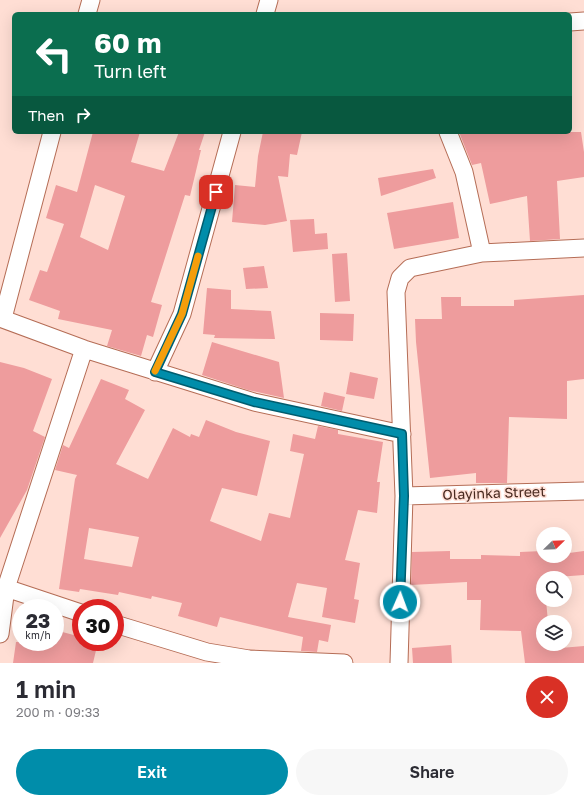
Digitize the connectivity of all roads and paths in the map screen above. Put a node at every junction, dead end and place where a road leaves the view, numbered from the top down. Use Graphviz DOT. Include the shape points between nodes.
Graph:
graph roads {
  1 [pos="91,0"];
  2 [pos="269,0"];
  3 [pos="88,12"];
  4 [pos="266,12"];
  5 [pos="584,21"];
  6 [pos="572,22"];
  7 [pos="51,134"];
  8 [pos="231,134"];
  9 [pos="449,134"];
  10 [pos="584,248"];
  11 [pos="482,253"];
  12 [pos="1,318"];
  13 [pos="84,349"];
  14 [pos="155,372"];
  15 [pos="402,434"];
  16 [pos="584,491"];
  17 [pos="404,496"];
  18 [pos="6,577"];
  19 [pos="72,608"];
  20 [pos="124,627"];
  21 [pos="0,634"];
  22 [pos="344,663"];
  23 [pos="398,663"];
  1 -- 3 [label="street"];
  2 -- 4 [label="street"];
  5 -- 6 [label="street"];
  7 -- 12 [label="street"];
  8 -- 14 [label="street" via="182,314"];
  9 -- 11 [label="street" via="464,172"];
  10 -- 11 [label="street"];
  11 -- 15 [label="street" via="410,268 400,278 396,292"];
  12 -- 13 [label="street"];
  13 -- 14 [label="street"];
  13 -- 18 [label="street"];
  14 -- 15 [label="street" via="254,402"];
  15 -- 17 [label="street"];
  16 -- 17 [label="street, Olayinka Street"];
  17 -- 23 [label="street"];
  18 -- 19 [label="street"];
  18 -- 21 [label="street"];
  20 -- 22 [label="street" via="201,650 242,658"];
}
